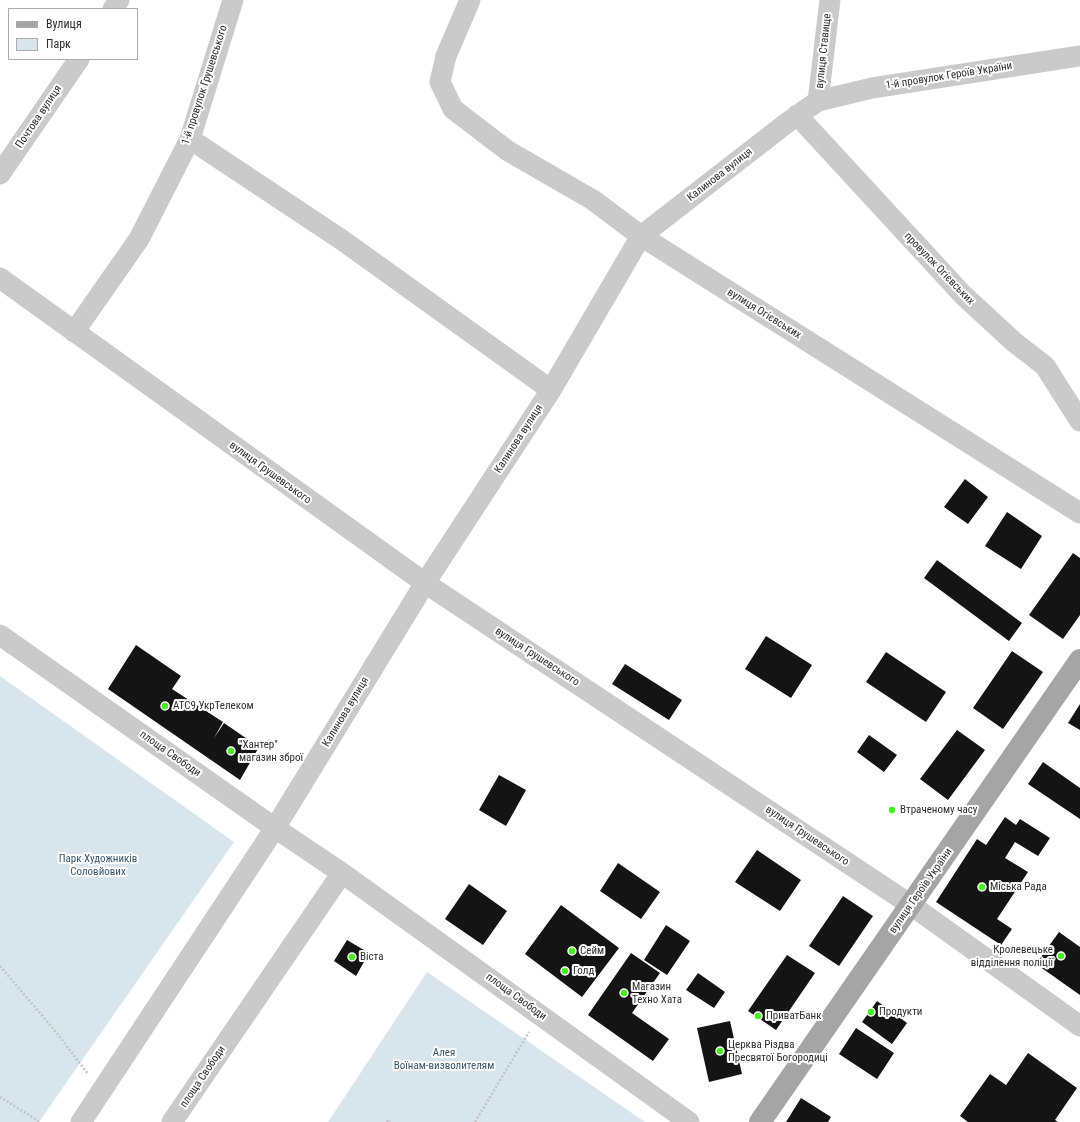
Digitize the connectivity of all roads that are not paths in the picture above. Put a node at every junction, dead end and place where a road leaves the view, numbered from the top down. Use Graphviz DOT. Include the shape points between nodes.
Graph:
graph roads {
  1 [pos="233,0"];
  2 [pos="470,0"];
  3 [pos="830,0"];
  4 [pos="1080,56"];
  5 [pos="78,60"];
  6 [pos="818,101"];
  7 [pos="797,116"];
  8 [pos="190,139"];
  9 [pos="0,174"];
  10 [pos="642,236"];
  11 [pos="0,278"];
  12 [pos="74,332"];
  13 [pos="552,390"];
  14 [pos="1080,421"];
  15 [pos="1080,513"];
  16 [pos="425,583"];
  17 [pos="0,635"];
  18 [pos="1080,660"];
  19 [pos="275,828"];
  20 [pos="342,873"];
  21 [pos="911,905"];
  22 [pos="1080,1026"];
  23 [pos="81,1122"];
  24 [pos="172,1122"];
  25 [pos="689,1122"];
  26 [pos="760,1122"];
  1 -- 8 [label="street, 1-й провулок Грушевського"];
  2 -- 10 [label="street, вулиця Огієвських" via="446,56 440,82 452,108 508,151 592,200"];
  3 -- 6 [label="street, вулиця Ставище"];
  4 -- 6 [label="street, 1-й провулок Героїв України" via="872,88"];
  5 -- 9 [label="street, Почтова вулиця"];
  6 -- 7 [label="street, Калинова вулиця"];
  7 -- 10 [label="street, Калинова вулиця"];
  7 -- 14 [label="street, провулок Огієвських" via="963,296 1045,366"];
  8 -- 12 [label="street, 1-й провулок Грушевського" via="139,239"];
  8 -- 13 [label="street" via="342,240"];
  10 -- 13 [label="street, Калинова вулиця"];
  10 -- 15 [label="street, вулиця Огієвських"];
  11 -- 12 [label="street, вулиця Грушевського"];
  12 -- 16 [label="street, вулиця Грушевського"];
  13 -- 16 [label="street, Калинова вулиця"];
  16 -- 19 [label="street, Калинова вулиця"];
  16 -- 21 [label="street, вулиця Грушевського"];
  17 -- 19 [label="street, площа Свободи"];
  18 -- 21 [label="main road, вулиця Героїв України"];
  19 -- 20 [label="street, площа Свободи"];
  19 -- 23 [label="street, Калинова вулиця"];
  20 -- 24 [label="street, площа Свободи"];
  20 -- 25 [label="street, площа Свободи"];
  21 -- 22 [label="street, вулиця Грушевського"];
  21 -- 26 [label="main road, вулиця Героїв України"];
}
